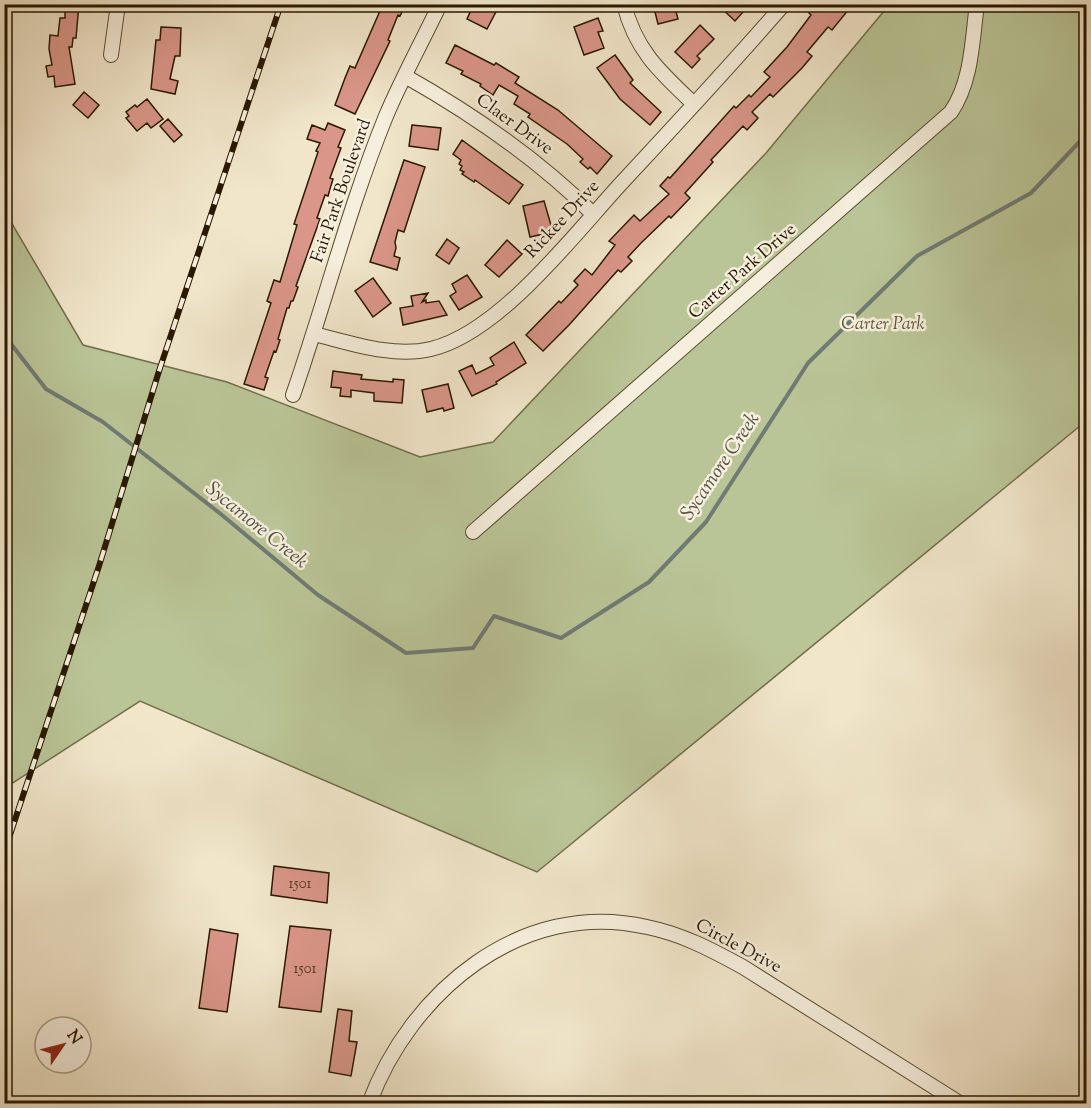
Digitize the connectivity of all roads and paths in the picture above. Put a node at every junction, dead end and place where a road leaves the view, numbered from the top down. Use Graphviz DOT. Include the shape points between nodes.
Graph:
graph roads {
  1 [pos="118,4"];
  2 [pos="440,4"];
  3 [pos="624,4"];
  4 [pos="784,4"];
  5 [pos="977,4"];
  6 [pos="111,55"];
  7 [pos="405,76"];
  8 [pos="694,104"];
  9 [pos="593,214"];
  10 [pos="315,333"];
  11 [pos="293,395"];
  12 [pos="473,532"];
  13 [pos="369,1104"];
  14 [pos="961,1104"];
  1 -- 6 [label="street"];
  2 -- 7 [label="street, Fair Park Boulevard"];
  3 -- 8 [label="street" via="644,53"];
  4 -- 8 [label="street, Rickee Drive"];
  5 -- 12 [label="street, Carter Park Drive" via="966,84 951,112"];
  7 -- 9 [label="street, Claer Drive" via="508,140"];
  7 -- 10 [label="street, Fair Park Boulevard" via="369,162"];
  8 -- 9 [label="street, Rickee Drive"];
  9 -- 10 [label="street, Rickee Drive" via="511,302 453,341 430,349 393,350 363,347"];
  10 -- 11 [label="street, Fair Park Boulevard"];
  13 -- 14 [label="street, Circle Drive" via="390,1058 443,988 497,949 528,936 588,922 646,926 711,950"];
}
